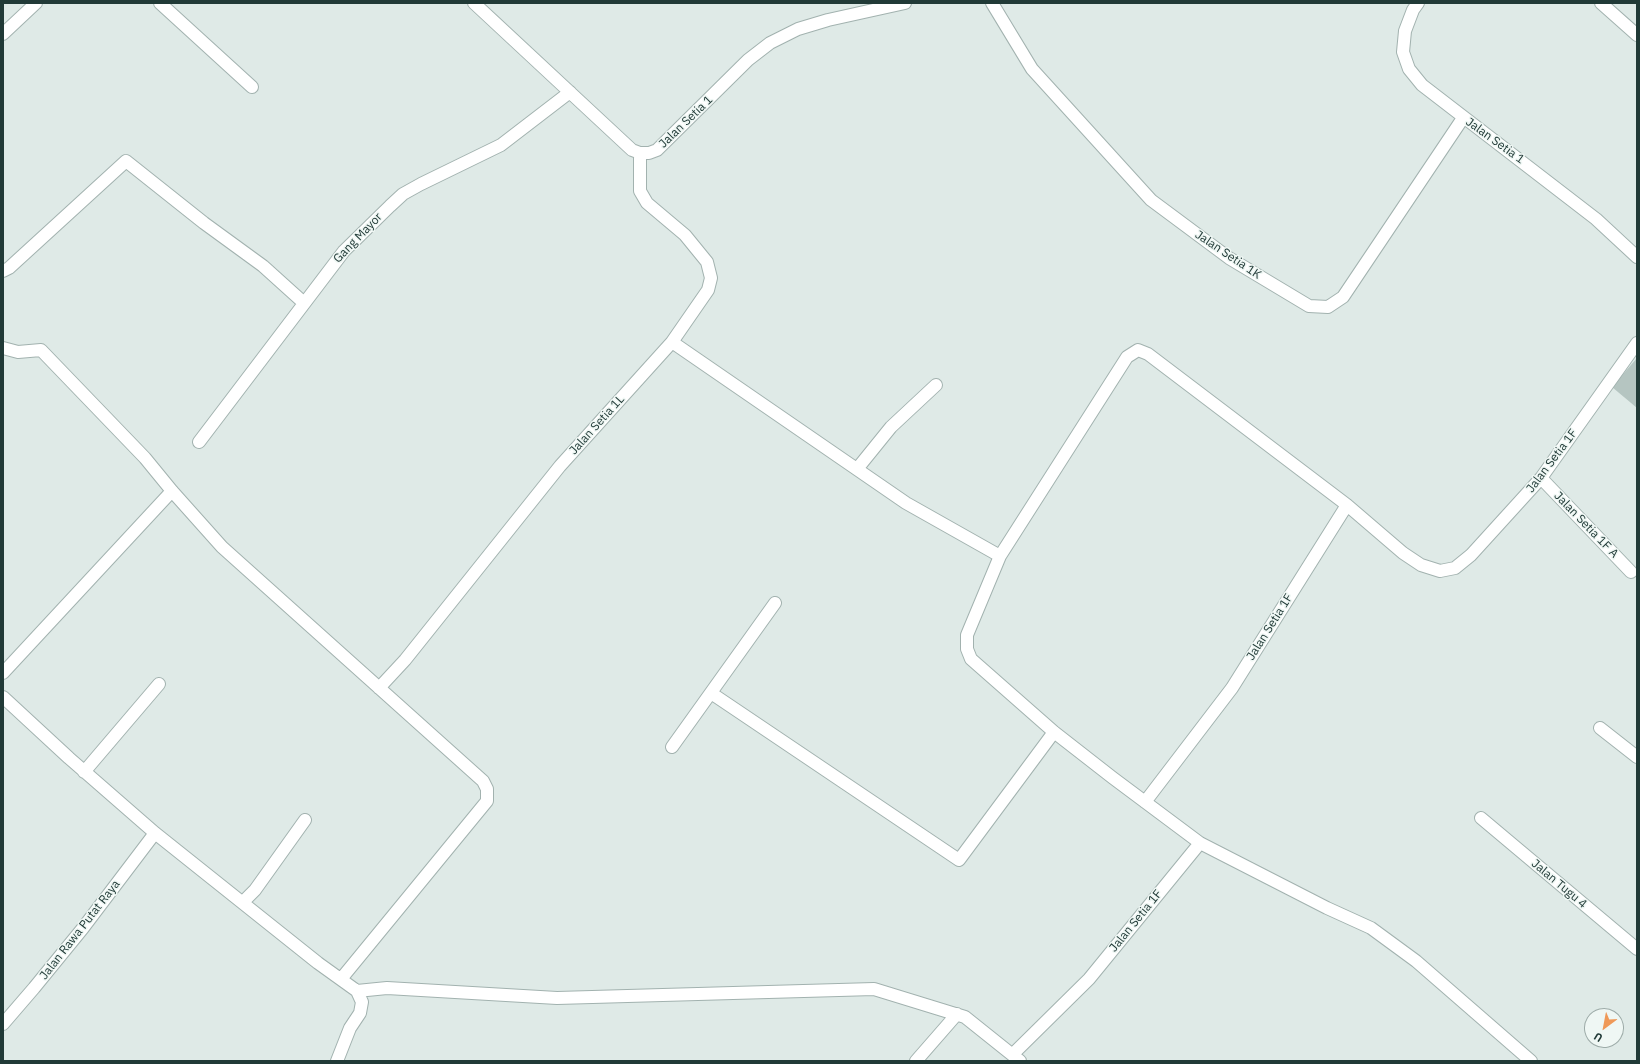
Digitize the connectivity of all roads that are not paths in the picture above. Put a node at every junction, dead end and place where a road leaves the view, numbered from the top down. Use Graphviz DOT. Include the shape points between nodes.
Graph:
graph roads {
  1 [pos="36,3"];
  2 [pos="160,3"];
  3 [pos="474,3"];
  4 [pos="905,3"];
  5 [pos="992,3"];
  6 [pos="1418,3"];
  7 [pos="1601,3"];
  8 [pos="3,34"];
  9 [pos="1637,35"];
  10 [pos="252,87"];
  11 [pos="570,92"];
  12 [pos="1463,118"];
  13 [pos="640,153"];
  14 [pos="1637,257"];
  15 [pos="3,272"];
  16 [pos="304,303"];
  17 [pos="672,342"];
  18 [pos="1637,343"];
  19 [pos="3,348"];
  20 [pos="936,385"];
  21 [pos="199,442"];
  22 [pos="857,469"];
  23 [pos="1541,478"];
  24 [pos="172,491"];
  25 [pos="1347,505"];
  26 [pos="1000,556"];
  27 [pos="1631,572"];
  28 [pos="775,603"];
  29 [pos="3,673"];
  30 [pos="159,684"];
  31 [pos="379,688"];
  32 [pos="711,693"];
  33 [pos="3,697"];
  34 [pos="1600,728"];
  35 [pos="1054,732"];
  36 [pos="672,747"];
  37 [pos="1637,757"];
  38 [pos="84,772"];
  39 [pos="1145,802"];
  40 [pos="1481,818"];
  41 [pos="305,820"];
  42 [pos="155,834"];
  43 [pos="1200,843"];
  44 [pos="243,902"];
  45 [pos="1637,949"];
  46 [pos="340,979"];
  47 [pos="356,991"];
  48 [pos="957,1014"];
  49 [pos="3,1024"];
  50 [pos="1017,1058"];
  51 [pos="337,1061"];
  52 [pos="916,1061"];
  53 [pos="1531,1061"];
  1 -- 8 [label="street"];
  2 -- 10 [label="street"];
  3 -- 11 [label="street"];
  4 -- 13 [label="street, Jalan Setia 1" via="828,20 798,29 770,43 748,60 657,150"];
  5 -- 12 [label="street, Jalan Setia 1K" via="1032,69 1152,200 1230,258 1309,306 1328,307 1343,297"];
  6 -- 12 [label="street, Jalan Setia 1" via="1405,31 1403,45 1409,69 1422,85"];
  7 -- 9 [label="street"];
  11 -- 13 [label="street" via="632,150"];
  11 -- 16 [label="street, Gang Mayor" via="500,145 403,194 344,251"];
  12 -- 14 [label="street, Jalan Setia 1" via="1596,219"];
  13 -- 17 [label="street, Jalan Setia 1L" via="640,191 647,203 690,240 707,262 711,278 708,290"];
  15 -- 16 [label="street" via="126,161 263,266"];
  16 -- 21 [label="street, Gang Mayor"];
  17 -- 22 [label="street"];
  17 -- 31 [label="street, Jalan Setia 1L" via="560,466 405,660"];
  18 -- 23 [label="street, Jalan Setia 1F"];
  19 -- 24 [label="street" via="18,352 41,350 145,458"];
  20 -- 22 [label="street" via="891,427"];
  22 -- 26 [label="street" via="906,503"];
  23 -- 25 [label="street, Jalan Setia 1F" via="1471,555 1456,568 1440,571 1421,565 1403,553"];
  23 -- 27 [label="street, Jalan Setia 1F A"];
  24 -- 29 [label="street"];
  24 -- 31 [label="street" via="222,547"];
  25 -- 26 [label="street" via="1148,354 1138,350 1127,357"];
  25 -- 39 [label="street, Jalan Setia 1F" via="1232,688"];
  26 -- 35 [label="street" via="967,635 967,649 972,659"];
  28 -- 32 [label="street"];
  30 -- 38 [label="street"];
  31 -- 46 [label="street" via="483,781 487,789 487,801"];
  32 -- 35 [label="street" via="959,860"];
  32 -- 36 [label="street"];
  33 -- 38 [label="street"];
  34 -- 37 [label="street"];
  35 -- 39 [label="street"];
  38 -- 42 [label="street"];
  39 -- 43 [label="street"];
  40 -- 45 [label="street, Jalan Tugu 4"];
  41 -- 44 [label="street" via="255,890"];
  42 -- 44 [label="street"];
  42 -- 49 [label="street, Jalan Rawa Putat Raya" via="78,934"];
  43 -- 50 [label="street, Jalan Setia 1F" via="1089,979"];
  43 -- 53 [label="street" via="1371,928 1416,960"];
  44 -- 46 [label="street"];
  46 -- 47 [label="street"];
  47 -- 48 [label="street" via="387,988 557,998 874,989"];
  47 -- 51 [label="street" via="362,1002 360,1013 350,1028"];
  48 -- 50 [label="street" via="965,1017"];
  48 -- 52 [label="street"];
}
